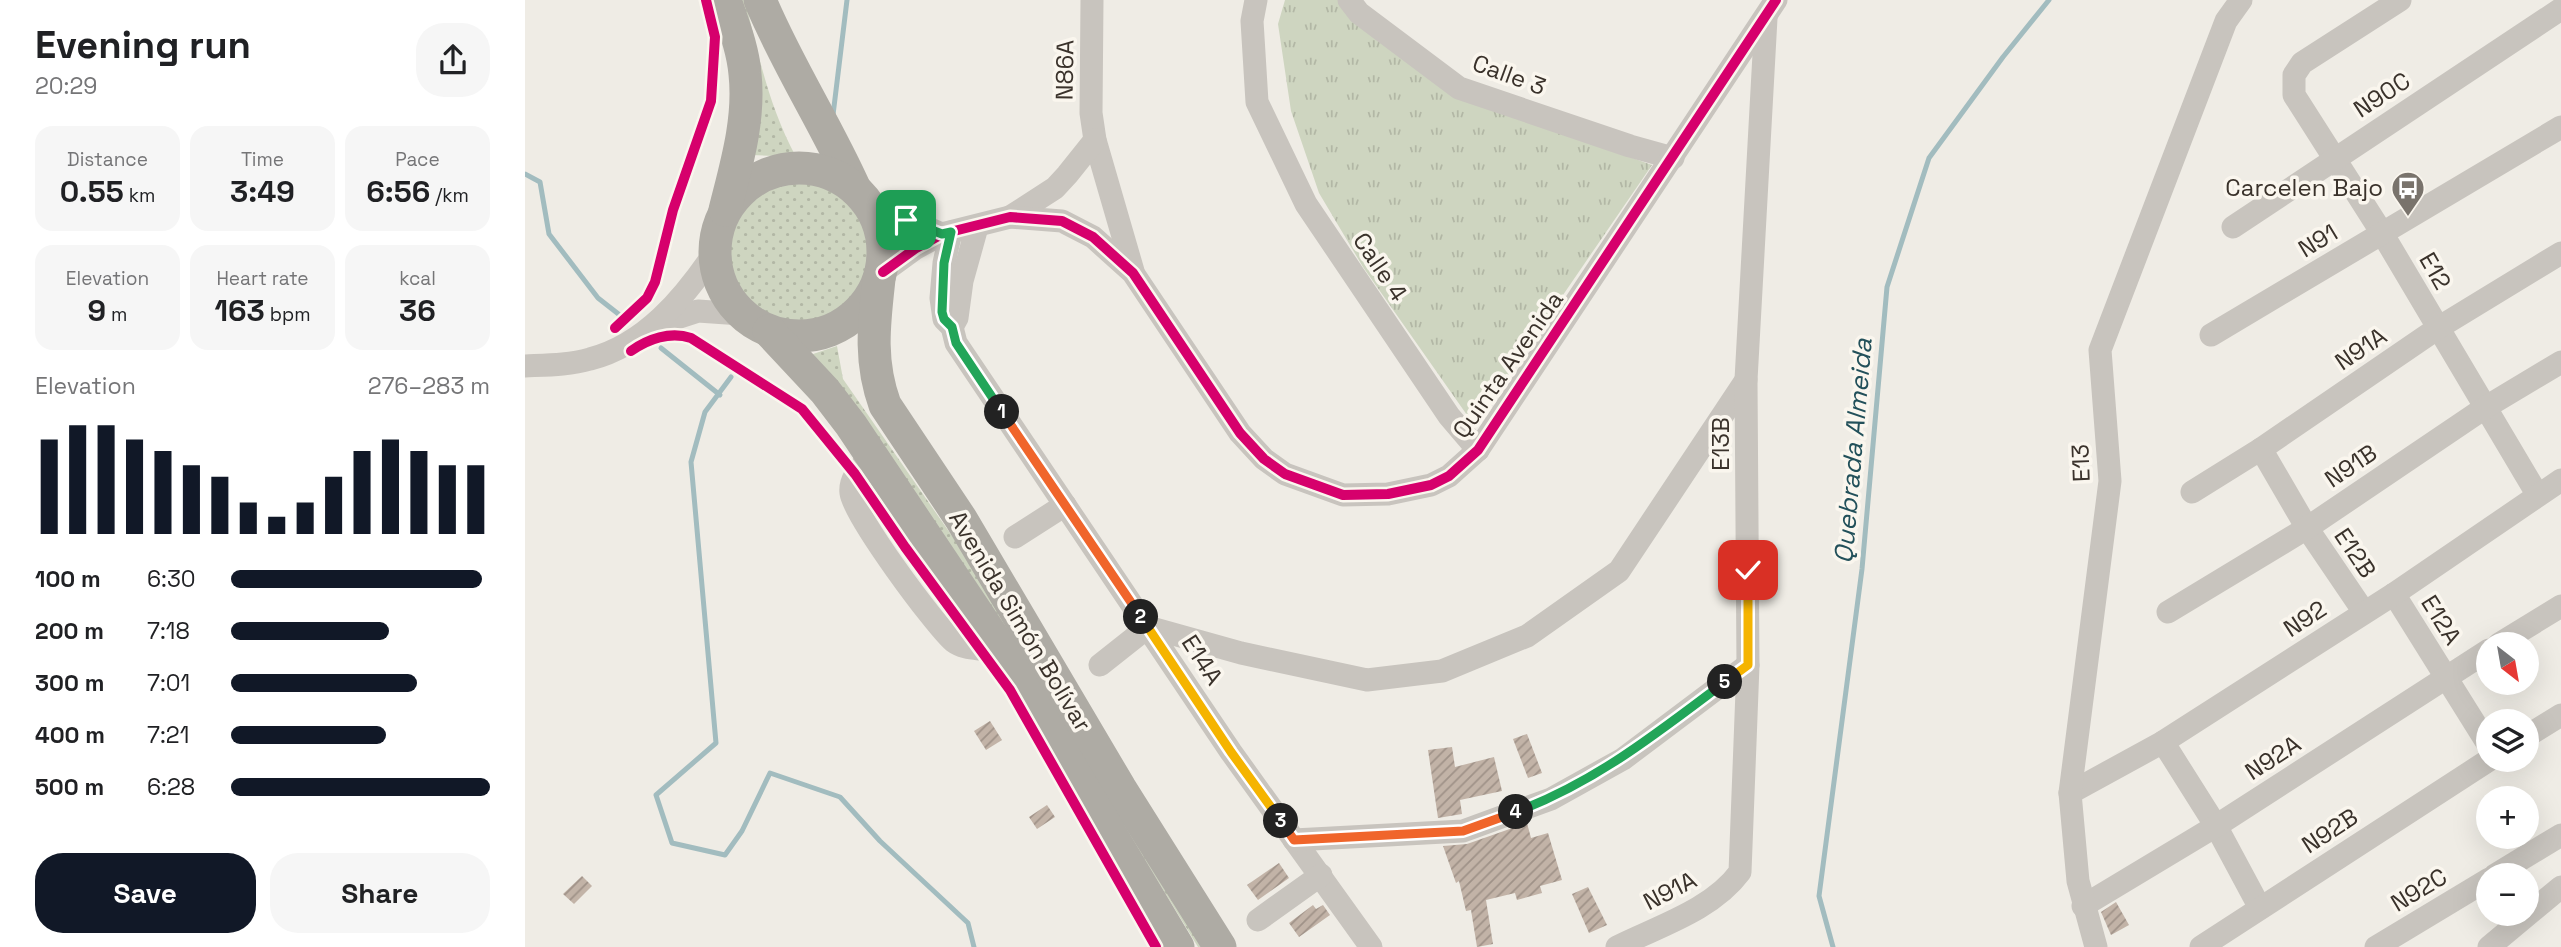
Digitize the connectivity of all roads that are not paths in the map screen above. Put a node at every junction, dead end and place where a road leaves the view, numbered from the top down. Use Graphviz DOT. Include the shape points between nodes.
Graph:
graph roads {
  1 [pos="725,0"];
  2 [pos="759,0"];
  3 [pos="1092,0"];
  4 [pos="1257,0"];
  5 [pos="1349,0"];
  6 [pos="2241,0"];
  7 [pos="2400,0"];
  8 [pos="1771,8"];
  9 [pos="2561,9"];
  10 [pos="2561,127"];
  11 [pos="1095,140"];
  12 [pos="2336,157"];
  13 [pos="1673,158"];
  14 [pos="862,196"];
  15 [pos="725,213"];
  16 [pos="1010,217"];
  17 [pos="977,227"];
  18 [pos="2233,227"];
  19 [pos="947,233"];
  20 [pos="2382,233"];
  21 [pos="715,252"];
  22 [pos="2561,253"];
  23 [pos="1133,273"];
  24 [pos="881,275"];
  25 [pos="755,323"];
  26 [pos="652,326"];
  27 [pos="952,327"];
  28 [pos="2438,328"];
  29 [pos="2211,335"];
  30 [pos="2561,362"];
  31 [pos="525,366"];
  32 [pos="1747,380"];
  33 [pos="2486,407"];
  34 [pos="2261,449"];
  35 [pos="1478,450"];
  36 [pos="2561,480"];
  37 [pos="2192,492"];
  38 [pos="2537,494"];
  39 [pos="1065,505"];
  40 [pos="2307,528"];
  41 [pos="1015,537"];
  42 [pos="2394,594"];
  43 [pos="2561,607"];
  44 [pos="2168,612"];
  45 [pos="2364,612"];
  46 [pos="1148,627"];
  47 [pos="2519,632"];
  48 [pos="2476,658"];
  49 [pos="1100,665"];
  50 [pos="1748,665"];
  51 [pos="2445,676"];
  52 [pos="2561,715"];
  53 [pos="2476,725"];
  54 [pos="2539,729"];
  55 [pos="2163,742"];
  56 [pos="2476,768"];
  57 [pos="2070,793"];
  58 [pos="2216,826"];
  59 [pos="2561,835"];
  60 [pos="1294,840"];
  61 [pos="2515,863"];
  62 [pos="1740,872"];
  63 [pos="1321,875"];
  64 [pos="2476,887"];
  65 [pos="2561,887"];
  66 [pos="2083,905"];
  67 [pos="2260,908"];
  68 [pos="1258,920"];
  69 [pos="2229,940"];
  70 [pos="1178,947"];
  71 [pos="1220,947"];
  72 [pos="1371,947"];
  73 [pos="1617,947"];
  74 [pos="2096,947"];
  75 [pos="2201,947"];
  76 [pos="2376,947"];
  77 [pos="2489,947"];
  1 -- 15 [label="highway, Avenida Simón Bolívar" via="746,89 739,152"];
  2 -- 14 [label="highway, Avenida Simón Bolívar"];
  3 -- 11 [label="street, N86A"];
  4 -- 35 [label="street, Calle 4" via="1252,21 1257,102 1306,204 1449,416"];
  5 -- 13 [label="street, Calle 3" via="1359,13 1459,88"];
  6 -- 57 [label="street, E13" via="2226,21 2100,350 2110,481"];
  7 -- 12 [label="street, E12" via="2302,63 2294,75 2294,95"];
  8 -- 13 [label="street, Quinta Avenida"];
  8 -- 32 [label="street, E13B"];
  9 -- 12 [label="street, N90C"];
  10 -- 20 [label="street, N91"];
  11 -- 16 [label="street" via="1055,188"];
  11 -- 23 [label="street, N86A"];
  12 -- 18 [label="street, N90C"];
  12 -- 20 [label="street, E12"];
  13 -- 35 [label="street, Quinta Avenida"];
  14 -- 15 [label="highway, Avenida Simón Bolívar" via="833,175 809,169 784,170 750,185"];
  14 -- 19 [label="street"];
  14 -- 24 [label="highway, Avenida Simón Bolívar" via="879,224"];
  15 -- 21 [label="highway, Avenida Simón Bolívar"];
  16 -- 17 [label="street, Quinta Avenida"];
  16 -- 23 [label="street, Quinta Avenida" via="1042,218 1076,227"];
  17 -- 19 [label="street, Quinta Avenida"];
  17 -- 27 [label="street"];
  19 -- 24 [label="street, Quinta Avenida" via="916,248"];
  19 -- 27 [label="street, E14A" via="941,298 944,319"];
  20 -- 28 [label="street, E12"];
  20 -- 29 [label="street, N91"];
  21 -- 25 [label="highway, Avenida Simón Bolívar" via="717,275 727,296"];
  21 -- 26 [label="street" via="684,294"];
  22 -- 28 [label="street, N91A"];
  23 -- 35 [label="street, Quinta Avenida" via="1240,433 1263,459 1285,474 1343,495 1388,494 1431,485 1449,476"];
  24 -- 25 [label="highway" via="867,303 847,322 822,333 795,337"];
  24 -- 71 [label="highway, Avenida Simón Bolívar" via="872,337 885,405 961,519"];
  25 -- 26 [label="street" via="698,311"];
  25 -- 70 [label="highway, Avenida Simón Bolívar" via="825,391 871,455 995,640"];
  26 -- 31 [label="street" via="607,354 567,364"];
  27 -- 39 [label="street, E14A" via="956,343"];
  28 -- 33 [label="street, E12"];
  28 -- 34 [label="street, N91A"];
  30 -- 33 [label="street, N91B"];
  32 -- 46 [label="street" via="1619,571 1527,636 1442,671 1367,680"];
  32 -- 50 [label="street, E13B"];
  33 -- 38 [label="street, E12"];
  33 -- 40 [label="street, N91B"];
  34 -- 37 [label="street, N91A"];
  34 -- 40 [label="street, E12B"];
  36 -- 38 [label="street, N92"];
  38 -- 42 [label="street, N92"];
  39 -- 41 [label="street"];
  39 -- 46 [label="street, E14A"];
  40 -- 44 [label="street, N91B"];
  40 -- 45 [label="street, E12B"];
  42 -- 45 [label="street, N92"];
  42 -- 51 [label="street, E12A"];
  43 -- 47 [label="street"];
  45 -- 55 [label="street, N92"];
  46 -- 49 [label="street"];
  46 -- 60 [label="street, E14A"];
  48 -- 51 [label="street, N92A"];
  50 -- 60 [label="street" via="1623,759 1551,799 1463,831"];
  50 -- 62 [label="street, E13B"];
  51 -- 53 [label="street, E12A"];
  51 -- 58 [label="street, N92A"];
  52 -- 54 [label="street"];
  55 -- 57 [label="street, N92"];
  55 -- 58 [label="street"];
  56 -- 67 [label="street, N92B"];
  57 -- 66 [label="street, E13"];
  58 -- 66 [label="street, N92A"];
  58 -- 67 [label="street"];
  59 -- 61 [label="street"];
  60 -- 63 [label="street, E14A"];
  62 -- 73 [label="street, N91A" via="1707,903"];
  63 -- 68 [label="street"];
  63 -- 72 [label="street, E14A"];
  64 -- 76 [label="street, N92C"];
  65 -- 77 [label="street"];
  66 -- 74 [label="street, E13"];
  67 -- 69 [label="street, N92B"];
  69 -- 75 [label="street, N92B"];
}
